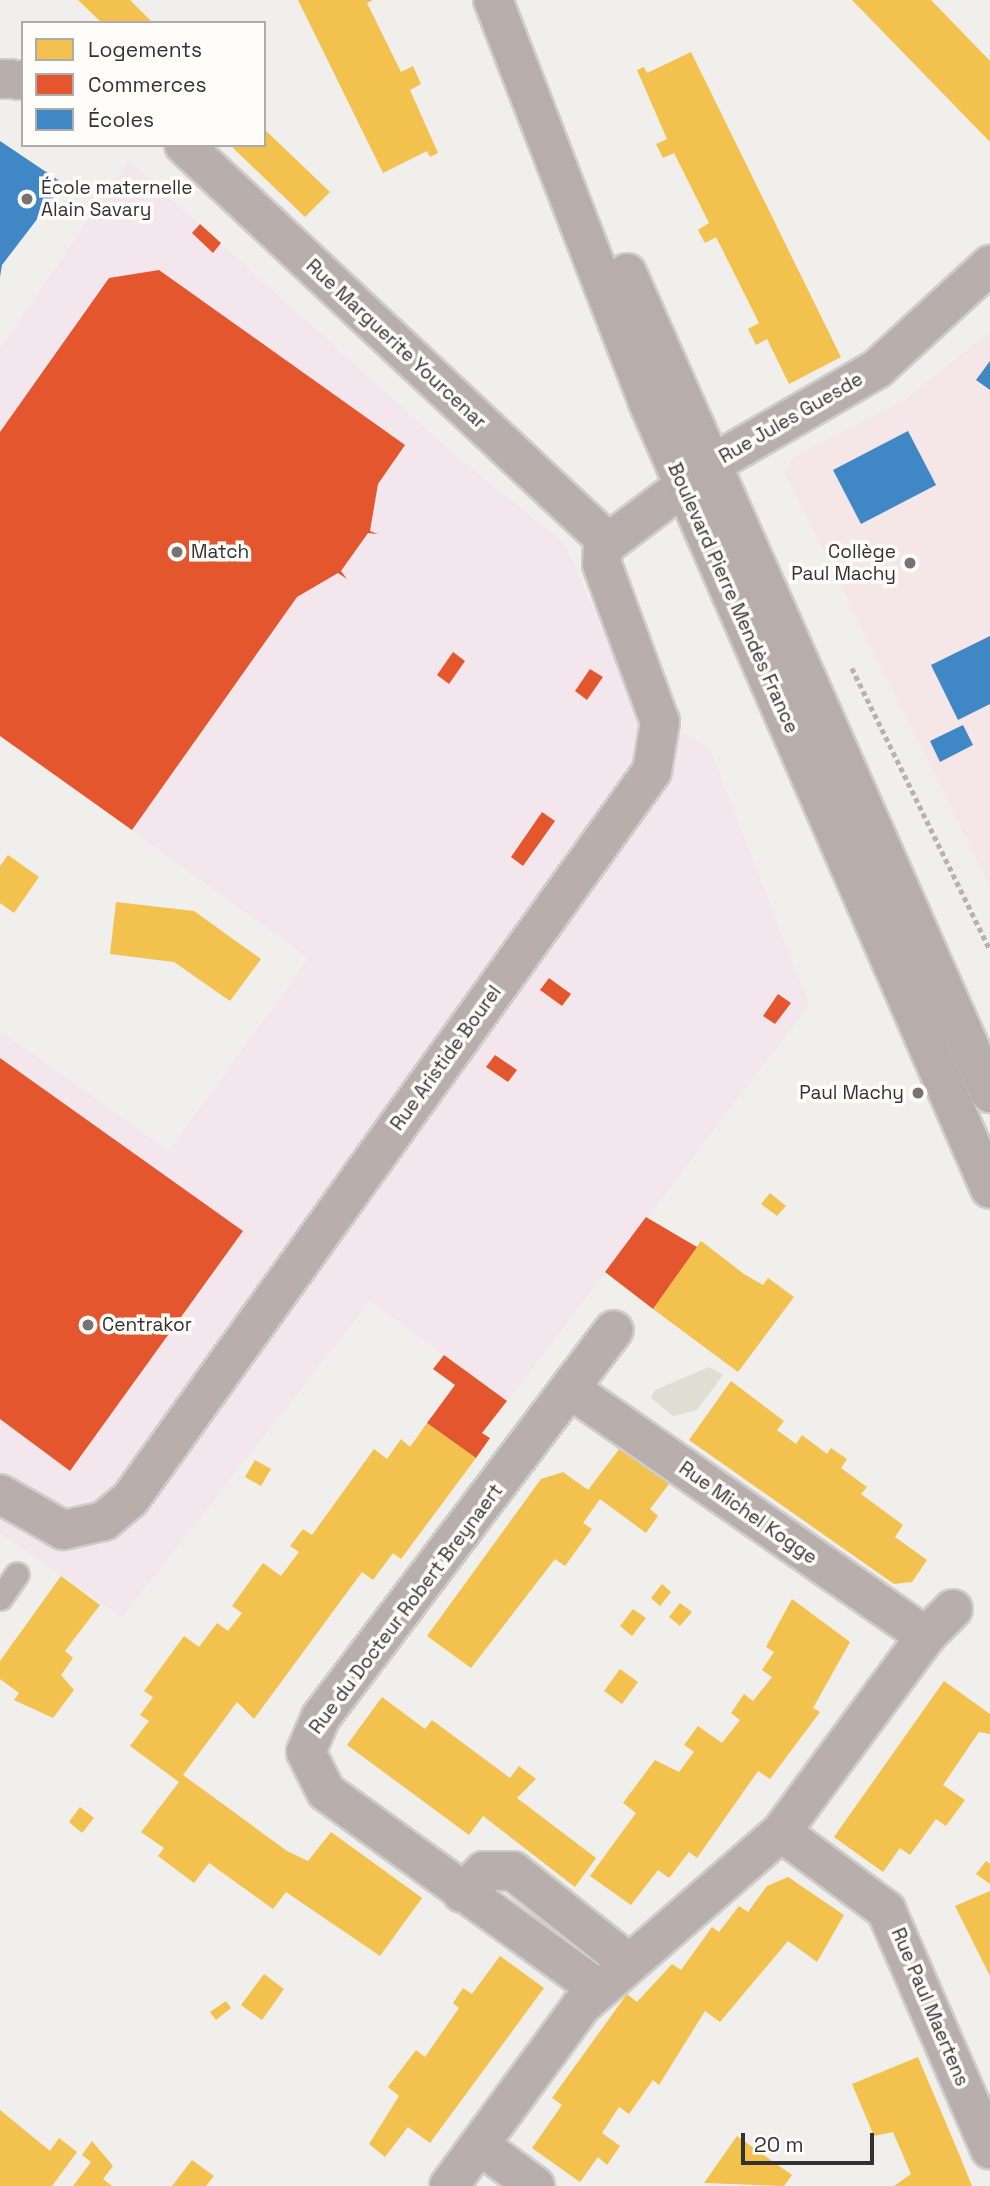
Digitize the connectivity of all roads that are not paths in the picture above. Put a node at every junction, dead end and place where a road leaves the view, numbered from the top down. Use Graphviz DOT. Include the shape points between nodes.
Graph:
graph roads {
  1 [pos="493,0"];
  2 [pos="515,0"];
  3 [pos="0,79"];
  4 [pos="21,80"];
  5 [pos="186,147"];
  6 [pos="990,265"];
  7 [pos="714,463"];
  8 [pos="682,483"];
  9 [pos="608,542"];
  10 [pos="990,1093"];
  11 [pos="990,1189"];
  12 [pos="614,1330"];
  13 [pos="570,1389"];
  14 [pos="0,1494"];
  15 [pos="17,1574"];
  16 [pos="0,1598"];
  17 [pos="953,1609"];
  18 [pos="926,1636"];
  19 [pos="780,1832"];
  20 [pos="462,1893"];
  21 [pos="626,1961"];
  22 [pos="597,1988"];
  23 [pos="482,2147"];
  24 [pos="990,2149"];
  25 [pos="449,2186"];
  26 [pos="535,2186"];
  1 -- 8 [label="main road, Boulevard Pierre Mendès France"];
  2 -- 7 [label="main road, Boulevard Pierre Mendès France" via="652,332"];
  3 -- 4 [label="street"];
  5 -- 9 [label="street, Rue Marguerite Yourcenar"];
  6 -- 7 [label="street, Rue Jules Guesde" via="877,369"];
  7 -- 8 [label="street, Rue Jules Guesde"];
  7 -- 10 [label="main road, Boulevard Pierre Mendès France"];
  8 -- 9 [label="street"];
  8 -- 11 [label="main road, Boulevard Pierre Mendès France"];
  9 -- 14 [label="street, Rue Aristide Bourel" via="601,559 660,722 652,771 131,1498 104,1521 63,1530"];
  12 -- 13 [label="street, Rue du Docteur Robert Breynaert"];
  13 -- 18 [label="street, Rue Michel Kogge"];
  13 -- 20 [label="street, Rue du Docteur Robert Breynaert" via="308,1741 309,1762 326,1792"];
  15 -- 16 [label="lane"];
  17 -- 18 [label="street"];
  18 -- 19 [label="street"];
  19 -- 21 [label="street"];
  19 -- 24 [label="street, Rue Paul Maertens" via="886,1910"];
  20 -- 21 [label="street" via="484,1871 513,1871"];
  20 -- 22 [label="street, Rue du Docteur Robert Breynaert"];
  21 -- 22 [label="street"];
  22 -- 23 [label="street"];
  23 -- 25 [label="street"];
  23 -- 26 [label="street"];
}
